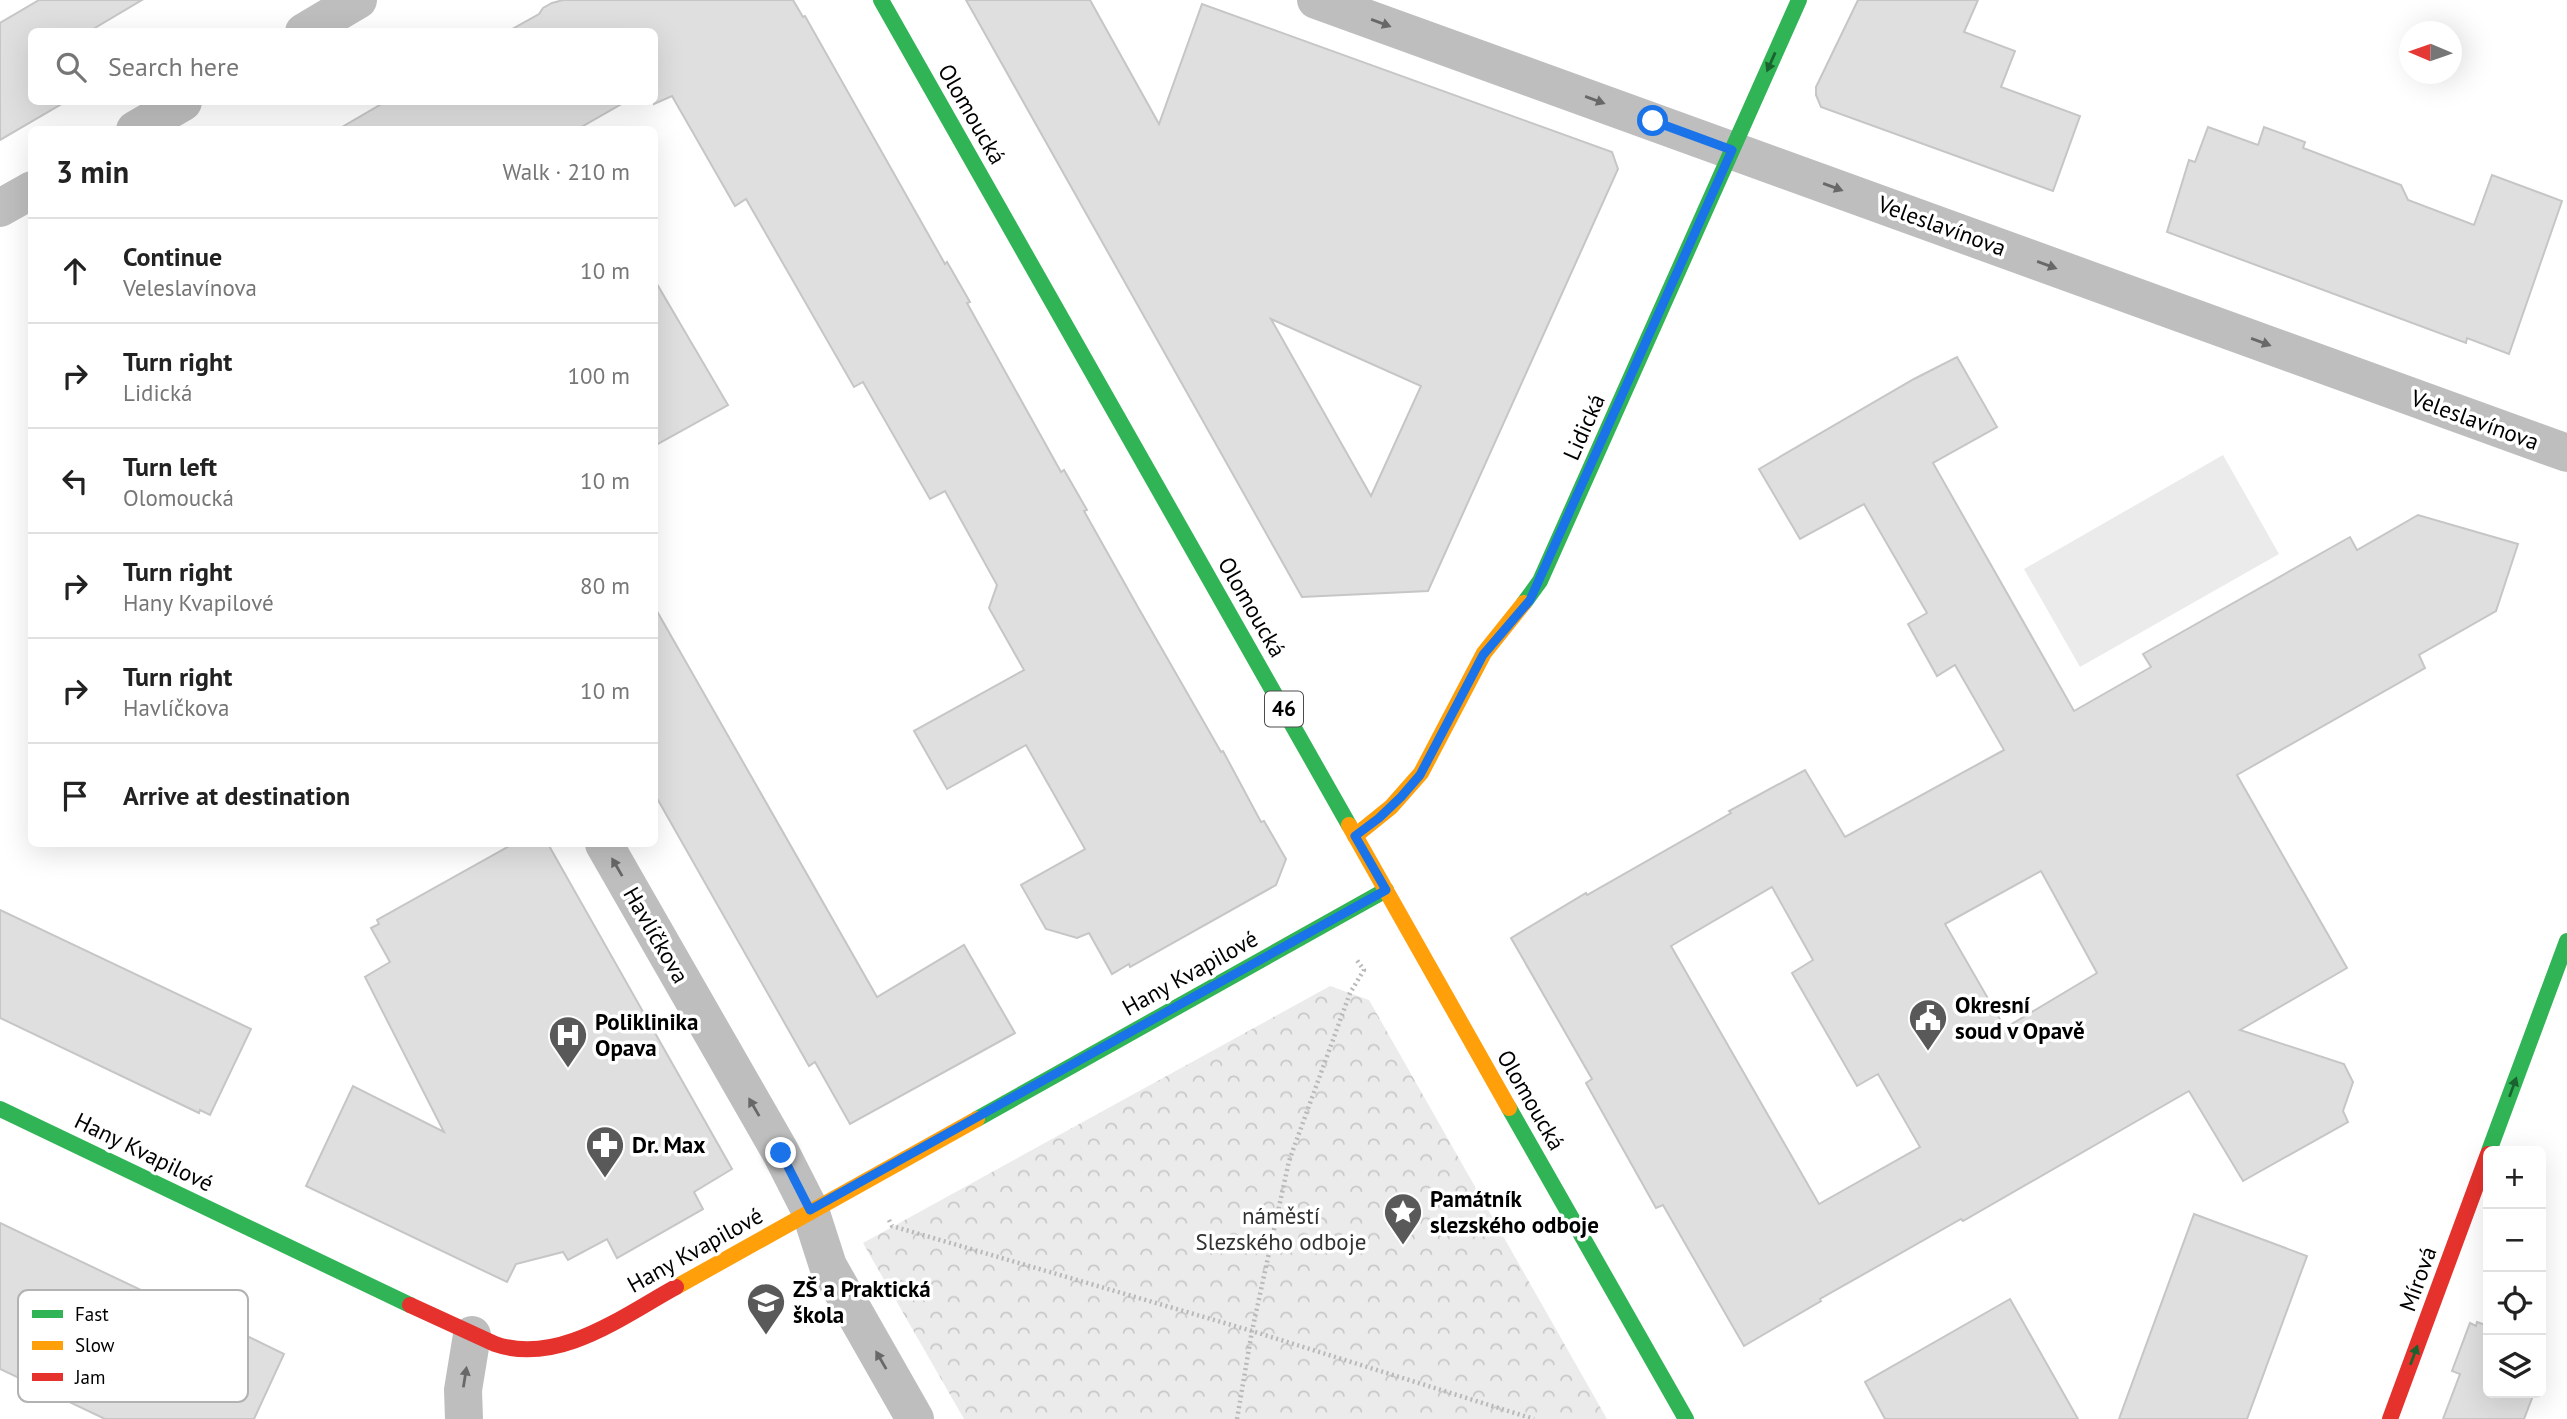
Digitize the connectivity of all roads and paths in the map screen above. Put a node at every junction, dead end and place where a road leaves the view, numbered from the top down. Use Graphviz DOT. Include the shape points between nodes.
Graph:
graph roads {
  1 [pos="358,0"];
  2 [pos="881,0"];
  3 [pos="1316,0"];
  4 [pos="1799,0"];
  5 [pos="311,28"];
  6 [pos="186,111"];
  7 [pos="146,126"];
  8 [pos="1732,150"];
  9 [pos="28,192"];
  10 [pos="0,208"];
  11 [pos="2567,453"];
  12 [pos="1355,836"];
  13 [pos="606,847"];
  14 [pos="1386,890"];
  15 [pos="1330,921"];
  16 [pos="2567,941"];
  17 [pos="0,1109"];
  18 [pos="2492,1146"];
  19 [pos="2483,1169"];
  20 [pos="870,1178"];
  21 [pos="810,1210"];
  22 [pos="1252,1331"];
  23 [pos="472,1335"];
  24 [pos="464,1419"];
  25 [pos="915,1419"];
  26 [pos="1237,1419"];
  27 [pos="1534,1419"];
  28 [pos="1686,1419"];
  29 [pos="2390,1419"];
  1 -- 5 [label="street"];
  2 -- 12 [label="street, Olomoucká / 46"];
  3 -- 8 [label="street, Veleslavínova, one-way"];
  4 -- 8 [label="street, Lidická, one-way"];
  6 -- 7 [label="street"];
  8 -- 11 [label="street, Veleslavínova, one-way"];
  8 -- 12 [label="street, Lidická" via="1535,590 1483,655 1420,775 1387,811"];
  9 -- 10 [label="street"];
  12 -- 14 [label="street, Olomoucká / 46"];
  21 -- 13 [label="street, Havlíčkova, one-way"];
  14 -- 15 [label="street, Hany Kvapilové"];
  14 -- 28 [label="street, Olomoucká / 46"];
  15 -- 20 [label="street, Hany Kvapilové"];
  15 -- 22 [label="path" via="1364,970 1350,993 1289,1161"];
  18 -- 16 [label="street, Mírová, one-way"];
  17 -- 23 [label="street, Hany Kvapilové"];
  29 -- 19 [label="street, Mírová, one-way"];
  20 -- 21 [label="street, Hany Kvapilové"];
  20 -- 22 [label="path" via="892,1226"];
  21 -- 23 [label="street, Hany Kvapilové" via="597,1331 566,1344 508,1348"];
  25 -- 21 [label="street, Havlíčkova, one-way" via="828,1266"];
  22 -- 26 [label="path"];
  22 -- 27 [label="path"];
  24 -- 23 [label="street, one-way" via="463,1390"];
}
